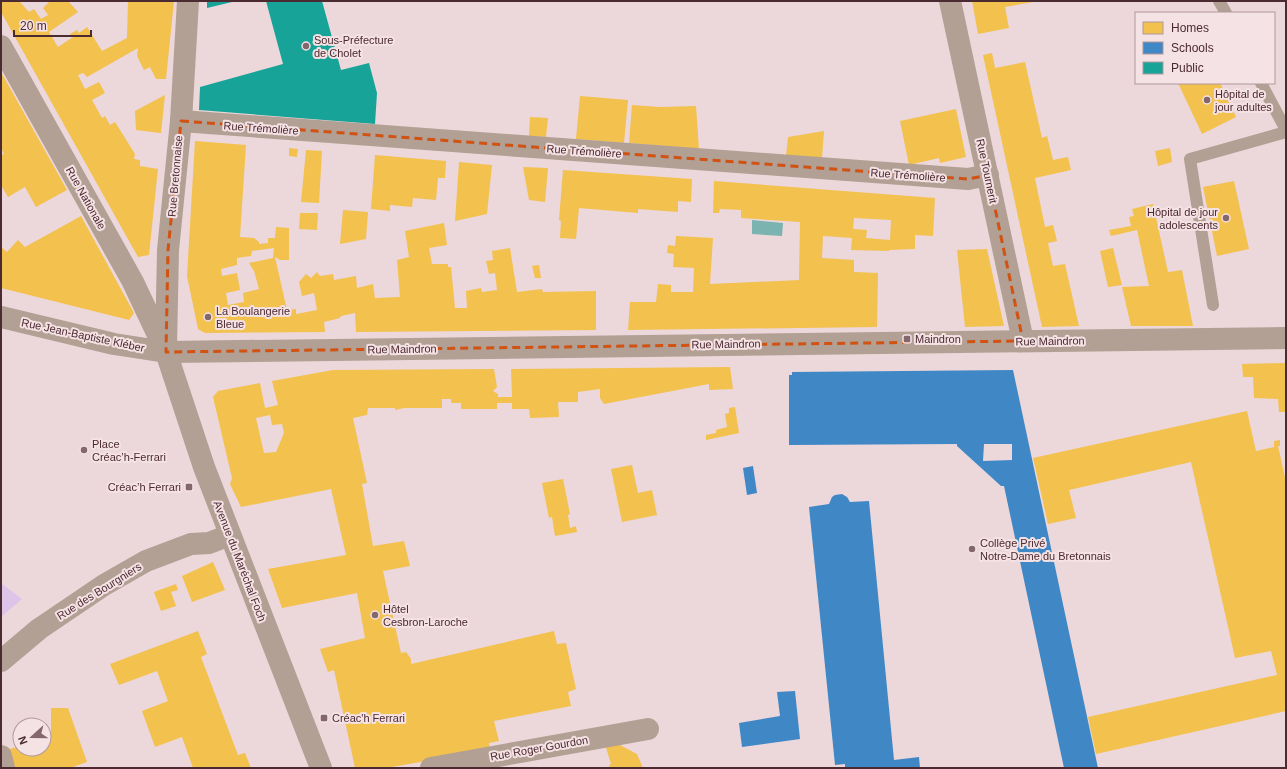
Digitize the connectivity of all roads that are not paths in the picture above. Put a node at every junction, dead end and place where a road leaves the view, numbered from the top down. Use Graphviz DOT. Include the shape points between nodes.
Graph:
graph roads {
  1 [pos="188,1"];
  2 [pos="950,1"];
  3 [pos="1220,1"];
  4 [pos="1226,12"];
  5 [pos="1,46"];
  6 [pos="1262,84"];
  7 [pos="181,121"];
  8 [pos="1286,131"];
  9 [pos="988,175"];
  10 [pos="1213,305"];
  11 [pos="1,318"];
  12 [pos="1286,338"];
  13 [pos="1023,341"];
  14 [pos="166,352"];
  15 [pos="230,535"];
  16 [pos="1,661"];
  17 [pos="648,729"];
  18 [pos="1,756"];
  19 [pos="4,768"];
  20 [pos="321,768"];
  21 [pos="431,768"];
  1 -- 7 [label="street, Rue Bretonnaise"];
  2 -- 9 [label="street, Rue Tournerit"];
  3 -- 4 [label="lane"];
  5 -- 14 [label="street, Rue Nationale" via="133,282"];
  6 -- 8 [label="lane"];
  7 -- 9 [label="street, Rue Trémolière" via="960,179"];
  7 -- 14 [label="street, Rue Bretonnaise" via="168,250"];
  8 -- 10 [label="lane" via="1190,159"];
  9 -- 13 [label="street, Rue Tournerit"];
  11 -- 14 [label="street, Rue Jean-Baptiste Kléber" via="114,344"];
  12 -- 13 [label="street, Rue Maindron"];
  13 -- 14 [label="street, Rue Maindron"];
  14 -- 15 [label="street, Avenue du Maréchal Foch"];
  15 -- 16 [label="street, Rue des Bourgniers" via="209,543 191,544 146,561 104,585 39,629"];
  15 -- 20 [label="street, Avenue du Maréchal Foch"];
  17 -- 21 [label="street, Rue Roger Gourdon"];
  18 -- 19 [label="street"];
}
